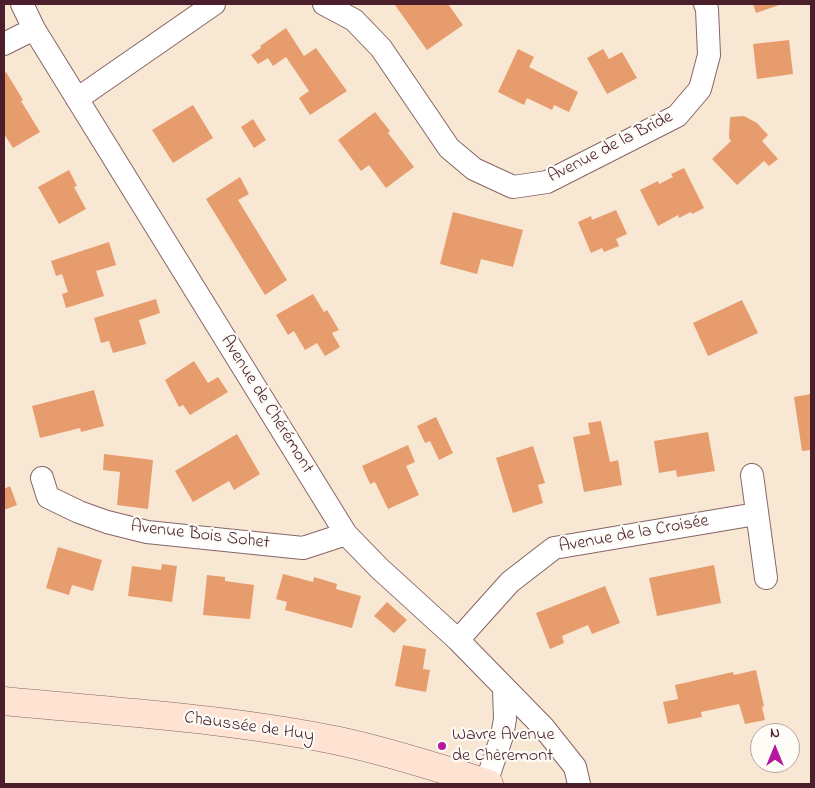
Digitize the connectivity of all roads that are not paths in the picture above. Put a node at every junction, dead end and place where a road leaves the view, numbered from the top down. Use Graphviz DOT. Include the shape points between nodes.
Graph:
graph roads {
  1 [pos="22,4"];
  2 [pos="214,4"];
  3 [pos="324,4"];
  4 [pos="705,4"];
  5 [pos="34,29"];
  6 [pos="4,44"];
  7 [pos="77,99"];
  8 [pos="752,475"];
  9 [pos="42,478"];
  10 [pos="756,514"];
  11 [pos="346,534"];
  12 [pos="766,578"];
  13 [pos="458,640"];
  14 [pos="504,689"];
  15 [pos="4,701"];
  16 [pos="487,784"];
  17 [pos="579,784"];
  1 -- 5 [label="street, Avenue de Chérémont"];
  2 -- 7 [label="street"];
  3 -- 4 [label="street, Avenue de la Bride" via="354,20 381,48 449,148 474,169 513,187 547,182 677,116 700,89 709,55"];
  5 -- 6 [label="street"];
  5 -- 7 [label="street, Avenue de Chérémont"];
  7 -- 11 [label="street, Avenue de Chérémont"];
  8 -- 10 [label="street"];
  9 -- 11 [label="street, Avenue Bois Sohet" via="48,497 107,522 147,532 303,548"];
  10 -- 12 [label="street"];
  10 -- 13 [label="street, Avenue de la Croisée" via="554,548 510,582"];
  11 -- 13 [label="street, Avenue de Chérémont"];
  13 -- 14 [label="street, Avenue de Chérémont"];
  14 -- 16 [label="street" via="502,736"];
  14 -- 17 [label="street, Avenue de Chérémont" via="575,767"];
  15 -- 16 [label="main road, Chaussée de Huy" via="276,730 427,764"];
}
